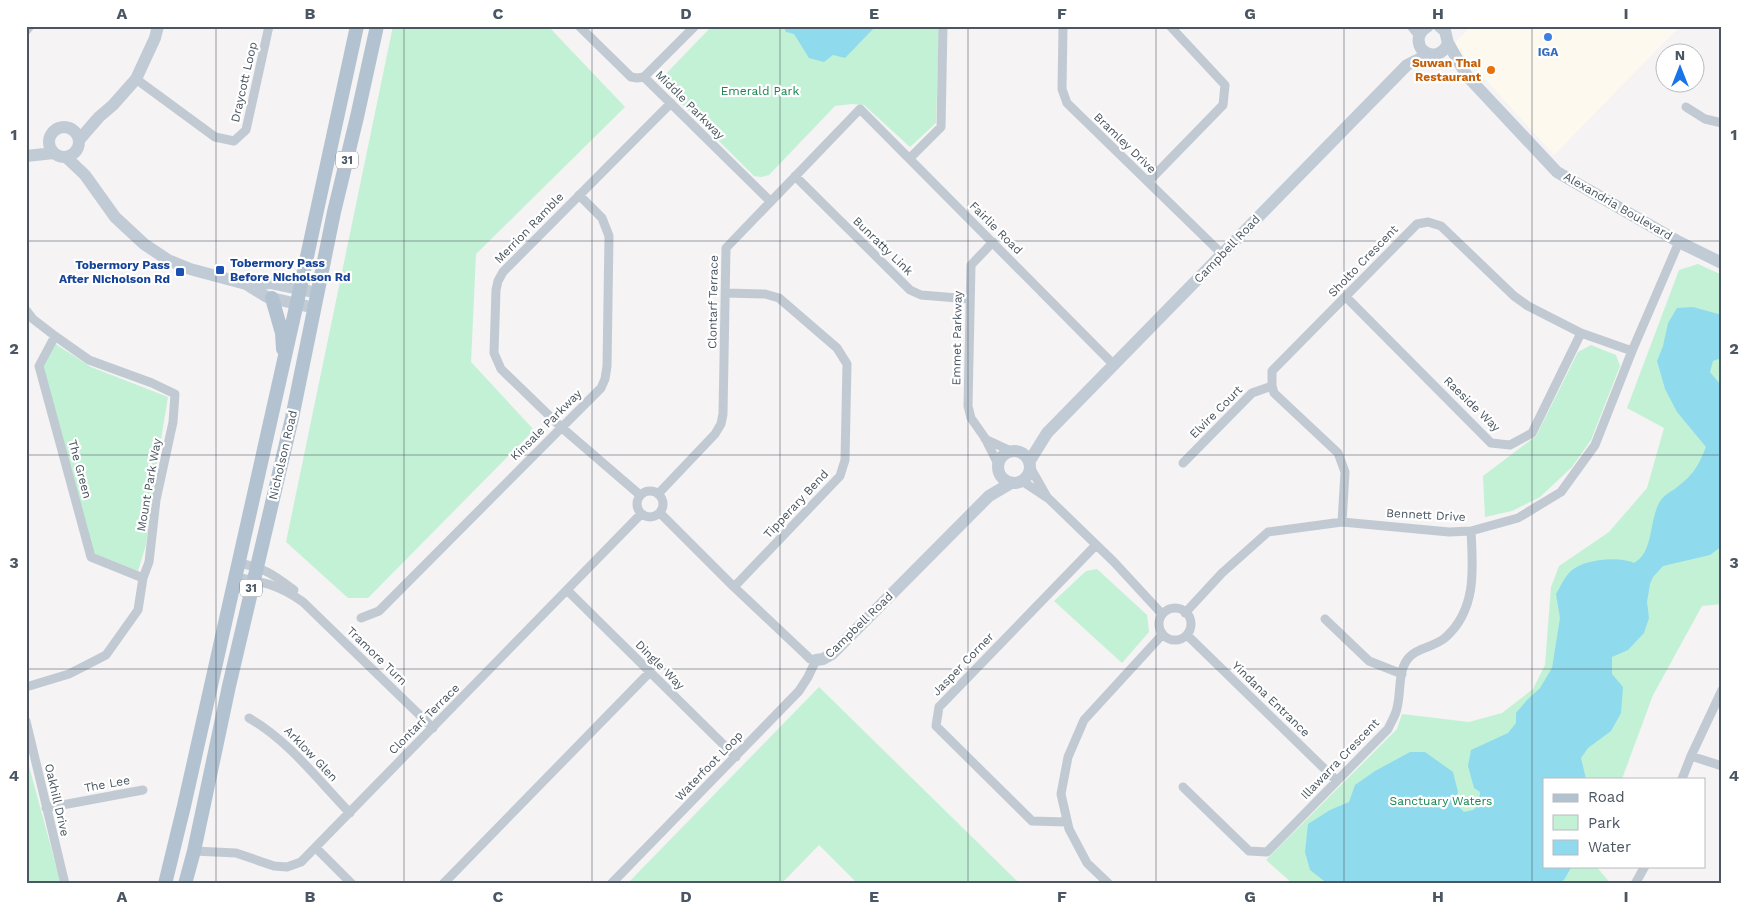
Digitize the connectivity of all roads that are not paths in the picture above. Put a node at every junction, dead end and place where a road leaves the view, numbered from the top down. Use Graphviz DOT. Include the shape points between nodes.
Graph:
graph roads {
  1 [pos="30,26"];
  2 [pos="158,26"];
  3 [pos="269,26"];
  4 [pos="357,26"];
  5 [pos="378,26"];
  6 [pos="579,26"];
  7 [pos="695,26"];
  8 [pos="943,26"];
  9 [pos="1063,26"];
  10 [pos="1170,26"];
  11 [pos="1428,26"];
  12 [pos="26,31"];
  13 [pos="1446,33"];
  14 [pos="1416,35"];
  15 [pos="1433,54"];
  16 [pos="1407,66"];
  17 [pos="1462,70"];
  18 [pos="644,77"];
  19 [pos="136,79"];
  20 [pos="671,103"];
  21 [pos="1686,107"];
  22 [pos="860,109"];
  23 [pos="99,117"];
  24 [pos="1722,123"];
  25 [pos="69,127"];
  26 [pos="79,143"];
  27 [pos="57,151"];
  28 [pos="26,154"];
  29 [pos="910,158"];
  30 [pos="85,175"];
  31 [pos="795,176"];
  32 [pos="1148,182"];
  33 [pos="579,195"];
  34 [pos="770,201"];
  35 [pos="993,242"];
  36 [pos="1679,242"];
  37 [pos="1222,254"];
  38 [pos="1722,262"];
  39 [pos="246,284"];
  40 [pos="300,290"];
  41 [pos="318,293"];
  42 [pos="726,293"];
  43 [pos="1346,297"];
  44 [pos="272,298"];
  45 [pos="970,299"];
  46 [pos="297,304"];
  47 [pos="315,308"];
  48 [pos="26,310"];
  49 [pos="1581,333"];
  50 [pos="55,336"];
  51 [pos="1632,351"];
  52 [pos="284,362"];
  53 [pos="1114,364"];
  54 [pos="1272,386"];
  55 [pos="561,427"];
  56 [pos="1048,433"];
  57 [pos="985,438"];
  58 [pos="1014,451"];
  59 [pos="1183,463"];
  60 [pos="1029,464"];
  61 [pos="998,468"];
  62 [pos="1016,482"];
  63 [pos="658,494"];
  64 [pos="640,495"];
  65 [pos="989,496"];
  66 [pos="1049,499"];
  67 [pos="660,513"];
  68 [pos="641,514"];
  69 [pos="1342,522"];
  70 [pos="1471,531"];
  71 [pos="1096,546"];
  72 [pos="237,570"];
  73 [pos="255,573"];
  74 [pos="142,578"];
  75 [pos="734,587"];
  76 [pos="568,591"];
  77 [pos="303,602"];
  78 [pos="1185,613"];
  79 [pos="1162,614"];
  80 [pos="361,618"];
  81 [pos="1325,619"];
  82 [pos="1162,635"];
  83 [pos="1187,635"];
  84 [pos="816,660"];
  85 [pos="649,673"];
  86 [pos="1402,674"];
  87 [pos="26,687"];
  88 [pos="1722,690"];
  89 [pos="249,718"];
  90 [pos="26,721"];
  91 [pos="433,728"];
  92 [pos="736,756"];
  93 [pos="1691,756"];
  94 [pos="1722,766"];
  95 [pos="1682,778"];
  96 [pos="1337,781"];
  97 [pos="1183,787"];
  98 [pos="142,790"];
  99 [pos="46,808"];
  100 [pos="350,813"];
  101 [pos="1067,822"];
  102 [pos="316,848"];
  103 [pos="194,851"];
  104 [pos="1644,868"];
  105 [pos="65,884"];
  106 [pos="164,884"];
  107 [pos="185,884"];
  108 [pos="352,884"];
  109 [pos="443,884"];
  110 [pos="612,884"];
  111 [pos="1108,884"];
  112 [pos="1635,884"];
  1 -- 12 [label="street"];
  2 -- 19 [label="street"];
  3 -- 19 [label="street, Draycott Loop" via="246,130 234,141 215,138"];
  4 -- 40 [label="main road, Nicholson Road / 31"];
  5 -- 41 [label="main road, Nicholson Road / 31"];
  6 -- 18 [label="street" via="631,76"];
  7 -- 18 [label="street, Middle Parkway"];
  8 -- 29 [label="street" via="941,127"];
  9 -- 32 [label="street, Bramley Drive" via="1062,89 1067,103"];
  10 -- 32 [label="street" via="1225,85 1223,106"];
  11 -- 14 [label="street, Campbell Road"];
  13 -- 15 [label="street, Campbell Road" via="1444,50"];
  13 -- 17 [label="street, Alexandria Boulevard"];
  14 -- 15 [label="street" via="1422,50"];
  14 -- 16 [label="street, Campbell Road"];
  15 -- 16 [label="street, Campbell Road"];
  15 -- 17 [label="street, Alexandria Boulevard"];
  16 -- 37 [label="street, Campbell Road"];
  17 -- 36 [label="street, Alexandria Boulevard" via="1557,172"];
  18 -- 20 [label="street, Middle Parkway"];
  19 -- 23 [label="street"];
  20 -- 33 [label="street, Merrion Ramble"];
  20 -- 34 [label="street, Middle Parkway"];
  21 -- 24 [label="street"];
  22 -- 29 [label="street, Fairlie Road"];
  22 -- 31 [label="street, Clontarf Terrace"];
  23 -- 25 [label="street"];
  23 -- 26 [label="street"];
  25 -- 26 [label="street" via="78,134"];
  25 -- 27 [label="street" via="60,127 50,136"];
  26 -- 27 [label="street" via="77,150"];
  26 -- 30 [label="street"];
  27 -- 28 [label="street"];
  27 -- 30 [label="street"];
  29 -- 35 [label="street, Fairlie Road"];
  30 -- 39 [label="street" via="115,217 155,252 190,270"];
  31 -- 34 [label="street, Clontarf Terrace"];
  31 -- 45 [label="street, Bunratty Link" via="910,290 921,295"];
  32 -- 37 [label="street, Bramley Drive"];
  33 -- 55 [label="street, Kinsale Parkway" via="602,218 609,236 607,366 601,388"];
  33 -- 55 [label="street, Merrion Ramble" via="503,272 496,290 494,353 497,362"];
  34 -- 42 [label="street, Clontarf Terrace" via="726,248"];
  35 -- 45 [label="street, Emmet Parkway" via="971,265"];
  35 -- 53 [label="street, Fairlie Road"];
  36 -- 38 [label="street, Alexandria Boulevard"];
  36 -- 51 [label="street, Bennett Drive"];
  37 -- 53 [label="street, Campbell Road"];
  39 -- 40 [label="street" via="270,283"];
  39 -- 44 [label="street"];
  40 -- 41 [label="street"];
  40 -- 46 [label="main road, Nicholson Road / 31"];
  41 -- 47 [label="main road, Nicholson Road / 31"];
  42 -- 63 [label="street, Clontarf Terrace" via="721,424"];
  42 -- 75 [label="street, Tipperary Bend" via="764,294 779,298 837,348 847,364 845,460 840,476"];
  43 -- 49 [label="street, Sholto Crescent" via="1417,224 1428,222 1441,226 1520,301"];
  43 -- 49 [label="street, Raeside Way" via="1491,442 1510,445 1532,433"];
  43 -- 54 [label="street, Sholto Crescent" via="1272,371"];
  44 -- 46 [label="street"];
  44 -- 52 [label="main road" via="282,333"];
  45 -- 57 [label="street, Emmet Parkway" via="968,406 971,418"];
  46 -- 47 [label="street"];
  46 -- 52 [label="main road, Nicholson Road / 31"];
  47 -- 73 [label="main road, Nicholson Road / 31"];
  48 -- 50 [label="street, Mount Park Way"];
  49 -- 51 [label="street, Sholto Crescent"];
  50 -- 74 [label="street, The Green" via="39,366 91,557"];
  50 -- 74 [label="street, Mount Park Way" via="90,360 175,394 156,500 149,562"];
  51 -- 70 [label="street, Bennett Drive" via="1595,445 1561,492 1518,518"];
  52 -- 72 [label="main road, Nicholson Road / 31"];
  53 -- 56 [label="street, Campbell Road"];
  54 -- 59 [label="street, Elvire Court" via="1252,393"];
  54 -- 69 [label="street" via="1274,393 1338,453 1345,472"];
  55 -- 64 [label="street, Merrion Ramble"];
  55 -- 80 [label="street, Kinsale Parkway" via="379,611"];
  56 -- 58 [label="street, Campbell Road"];
  56 -- 60 [label="street, Campbell Road"];
  57 -- 58 [label="street, Emmet Parkway"];
  57 -- 61 [label="street, Emmet Parkway"];
  58 -- 60 [label="street" via="1026,457"];
  58 -- 61 [label="street, Campbell Road" via="1001,457"];
  60 -- 62 [label="street, Campbell Road" via="1026,478"];
  60 -- 66 [label="street"];
  61 -- 62 [label="street" via="1004,481"];
  61 -- 65 [label="street, Campbell Road"];
  62 -- 65 [label="street, Campbell Road"];
  62 -- 66 [label="street"];
  63 -- 64 [label="street" via="651,491"];
  63 -- 67 [label="street" via="663,503"];
  64 -- 68 [label="street" via="637,505"];
  65 -- 84 [label="street, Campbell Road" via="832,654"];
  66 -- 71 [label="street"];
  67 -- 68 [label="street" via="651,518"];
  67 -- 75 [label="street, Campbell Road"];
  68 -- 76 [label="street, Clontarf Terrace"];
  69 -- 70 [label="street, Bennett Drive" via="1449,532"];
  69 -- 78 [label="street, Bennett Drive" via="1268,532 1222,573"];
  70 -- 86 [label="street, Illawarra Crescent" via="1471,591 1463,615 1445,638 1413,652 1405,662"];
  71 -- 79 [label="street"];
  71 -- 101 [label="street, Jasper Corner" via="939,706 936,726 1032,821"];
  72 -- 73 [label="street, Tramore Turn"];
  72 -- 73 [label="street, Tramore Turn"];
  72 -- 106 [label="main road, Nicholson Road / 31"];
  73 -- 77 [label="street, Tramore Turn"];
  73 -- 77 [label="street, Tramore Turn" via="273,574 294,590"];
  73 -- 103 [label="main road, Nicholson Road / 31"];
  74 -- 87 [label="street, Mount Park Way" via="138,610 106,655 69,674"];
  75 -- 84 [label="street, Campbell Road" via="810,659"];
  76 -- 85 [label="street, Dingle Way"];
  76 -- 91 [label="street, Clontarf Terrace"];
  77 -- 91 [label="street, Tramore Turn"];
  78 -- 79 [label="street" via="1172,609"];
  78 -- 83 [label="street" via="1191,626"];
  79 -- 82 [label="street" via="1158,624"];
  81 -- 86 [label="street" via="1369,661"];
  82 -- 83 [label="street" via="1172,640"];
  82 -- 101 [label="street" via="1084,720 1068,757 1061,794"];
  83 -- 96 [label="street, Yindana Entrance"];
  84 -- 92 [label="street, Waterfoot Loop" via="799,691"];
  85 -- 92 [label="street, Dingle Way"];
  85 -- 109 [label="street"];
  86 -- 96 [label="street, Illawarra Crescent" via="1397,710 1388,729"];
  88 -- 93 [label="street"];
  89 -- 100 [label="street, Arklow Glen" via="281,739"];
  90 -- 99 [label="street, Oakhill Drive"];
  91 -- 100 [label="street, Clontarf Terrace"];
  92 -- 110 [label="street, Waterfoot Loop"];
  93 -- 94 [label="street"];
  93 -- 95 [label="street"];
  96 -- 97 [label="street, Illawarra Crescent" via="1267,852 1249,851"];
  98 -- 99 [label="street, The Lee"];
  99 -- 105 [label="street, Oakhill Drive"];
  100 -- 102 [label="street, Clontarf Terrace"];
  101 -- 111 [label="street" via="1087,863"];
  102 -- 103 [label="street, Clontarf Terrace" via="301,862 287,867 236,853"];
  102 -- 108 [label="street"];
  103 -- 107 [label="main road, Nicholson Road / 31"];
  104 -- 112 [label="street"];
}
